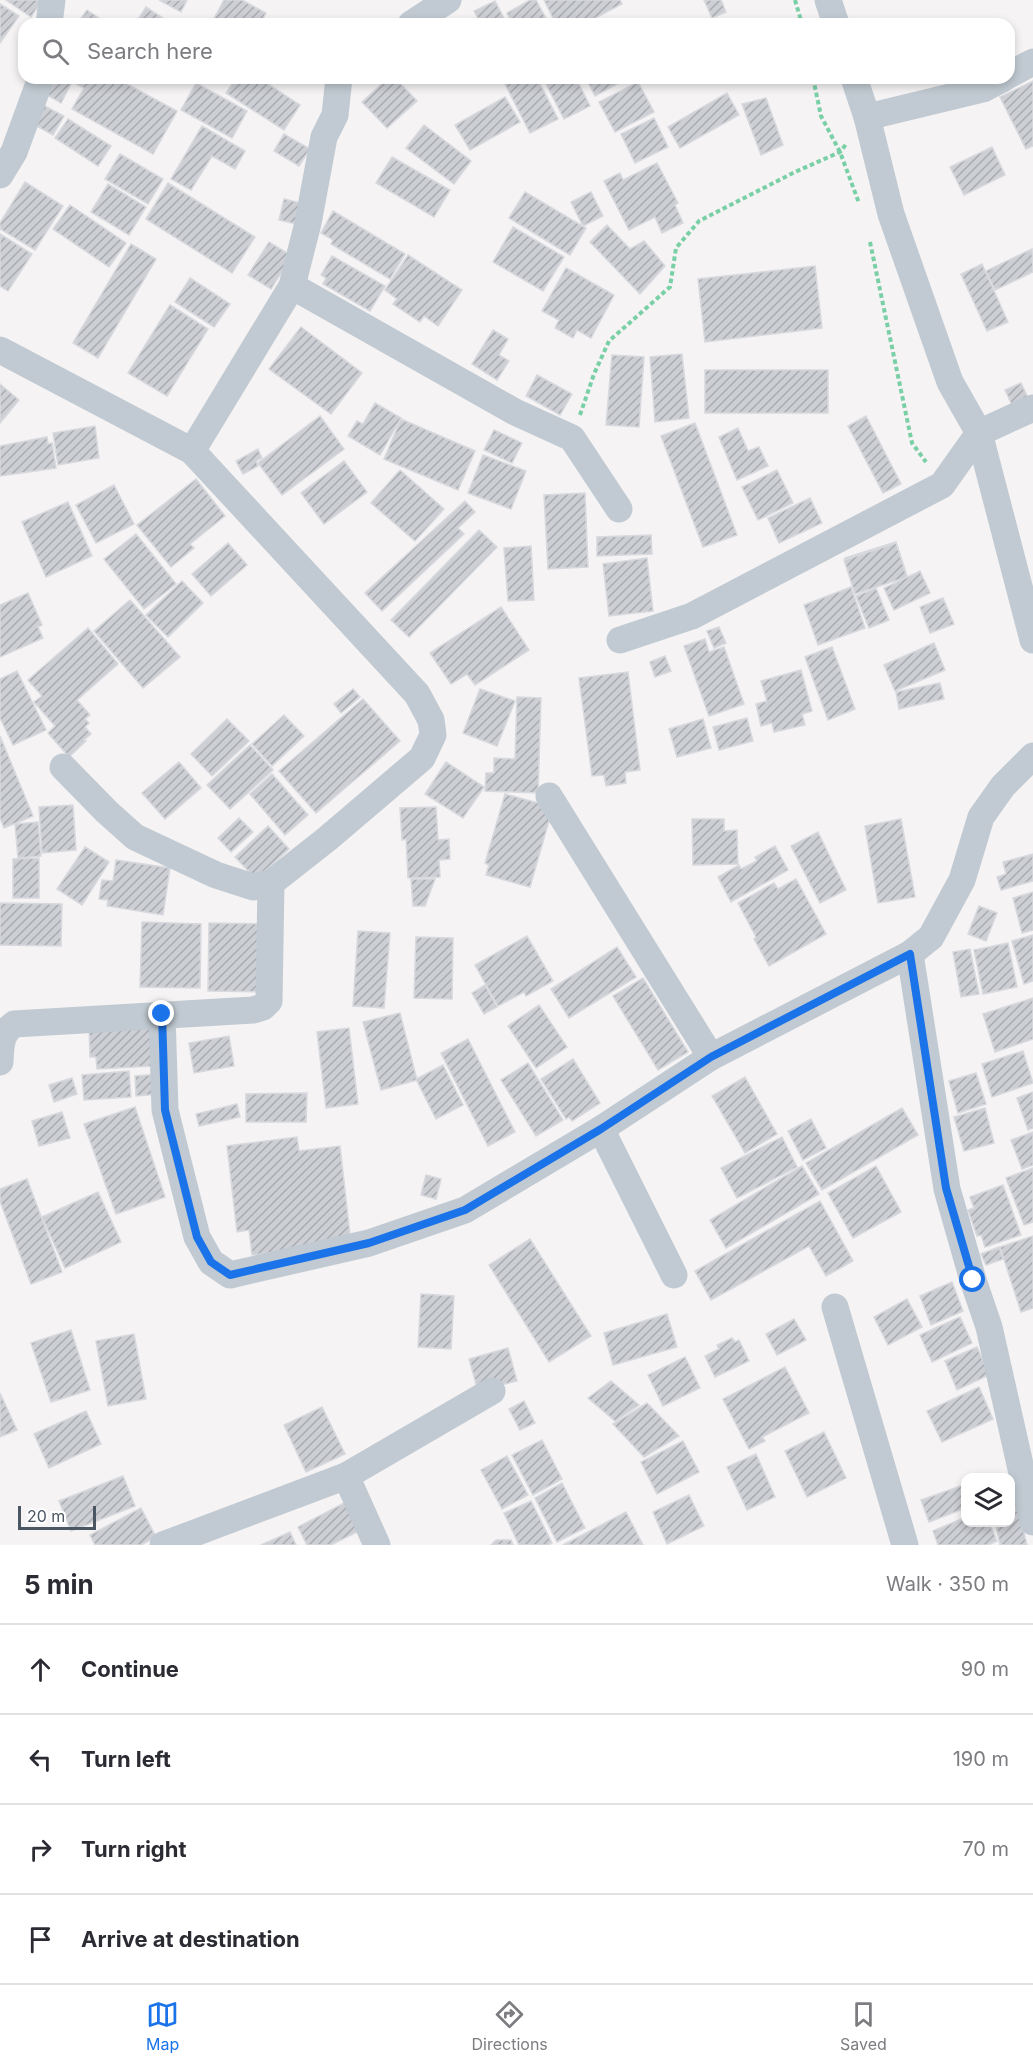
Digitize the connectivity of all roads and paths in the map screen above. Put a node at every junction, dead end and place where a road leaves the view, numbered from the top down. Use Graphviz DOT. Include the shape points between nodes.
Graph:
graph roads {
  1 [pos="52,0"];
  2 [pos="448,0"];
  3 [pos="795,0"];
  4 [pos="828,0"];
  5 [pos="50,18"];
  6 [pos="420,18"];
  7 [pos="800,18"];
  8 [pos="834,18"];
  9 [pos="1033,62"];
  10 [pos="1015,72"];
  11 [pos="39,84"];
  12 [pos="338,84"];
  13 [pos="814,84"];
  14 [pos="856,84"];
  15 [pos="993,84"];
  16 [pos="867,117"];
  17 [pos="840,152"];
  18 [pos="0,175"];
  19 [pos="860,205"];
  20 [pos="869,237"];
  21 [pos="292,286"];
  22 [pos="0,350"];
  23 [pos="1033,408"];
  24 [pos="979,433"];
  25 [pos="572,438"];
  26 [pos="192,452"];
  27 [pos="942,485"];
  28 [pos="619,508"];
  29 [pos="620,640"];
  30 [pos="1033,640"];
  31 [pos="1033,756"];
  32 [pos="63,767"];
  33 [pos="549,796"];
  34 [pos="271,883"];
  35 [pos="910,954"];
  36 [pos="162,1014"];
  37 [pos="711,1057"];
  38 [pos="0,1062"];
  39 [pos="601,1129"];
  40 [pos="674,1275"];
  41 [pos="836,1307"];
  42 [pos="492,1391"];
  43 [pos="346,1476"];
  44 [pos="1033,1522"];
  45 [pos="163,1545"];
  46 [pos="377,1545"];
  47 [pos="905,1545"];
  1 -- 5 [label="street"];
  2 -- 6 [label="street"];
  3 -- 7 [label="path"];
  4 -- 8 [label="street"];
  9 -- 10 [label="street"];
  11 -- 18 [label="street" via="14,152"];
  12 -- 21 [label="street" via="335,115 324,137"];
  13 -- 17 [label="path" via="821,116"];
  14 -- 16 [label="street"];
  15 -- 16 [label="street"];
  16 -- 17 [label="path"];
  16 -- 24 [label="street" via="891,214 928,320 950,382"];
  17 -- 19 [label="path"];
  17 -- 25 [label="path" via="699,221 676,248 670,287 609,341"];
  20 -- 27 [label="path" via="912,443"];
  21 -- 25 [label="street" via="515,412"];
  21 -- 26 [label="street"];
  22 -- 26 [label="street"];
  23 -- 24 [label="street"];
  24 -- 27 [label="street"];
  24 -- 30 [label="street"];
  25 -- 28 [label="street"];
  26 -- 34 [label="street" via="417,694 431,720 433,735 422,758"];
  27 -- 29 [label="street" via="692,616"];
  31 -- 35 [label="street" via="1003,786 981,817 962,880 932,937"];
  32 -- 34 [label="street" via="135,837 216,875 254,887"];
  33 -- 37 [label="street"];
  34 -- 36 [label="street" via="270,1001 253,1010"];
  35 -- 37 [label="street"];
  35 -- 44 [label="street" via="946,1188 989,1327"];
  36 -- 38 [label="street" via="14,1024 2,1040"];
  36 -- 39 [label="street" via="165,1110 197,1237 211,1262 230,1275 369,1243 465,1210"];
  37 -- 39 [label="street"];
  39 -- 40 [label="street"];
  41 -- 47 [label="street"];
  42 -- 43 [label="street"];
  43 -- 45 [label="street"];
  43 -- 46 [label="street"];
}
